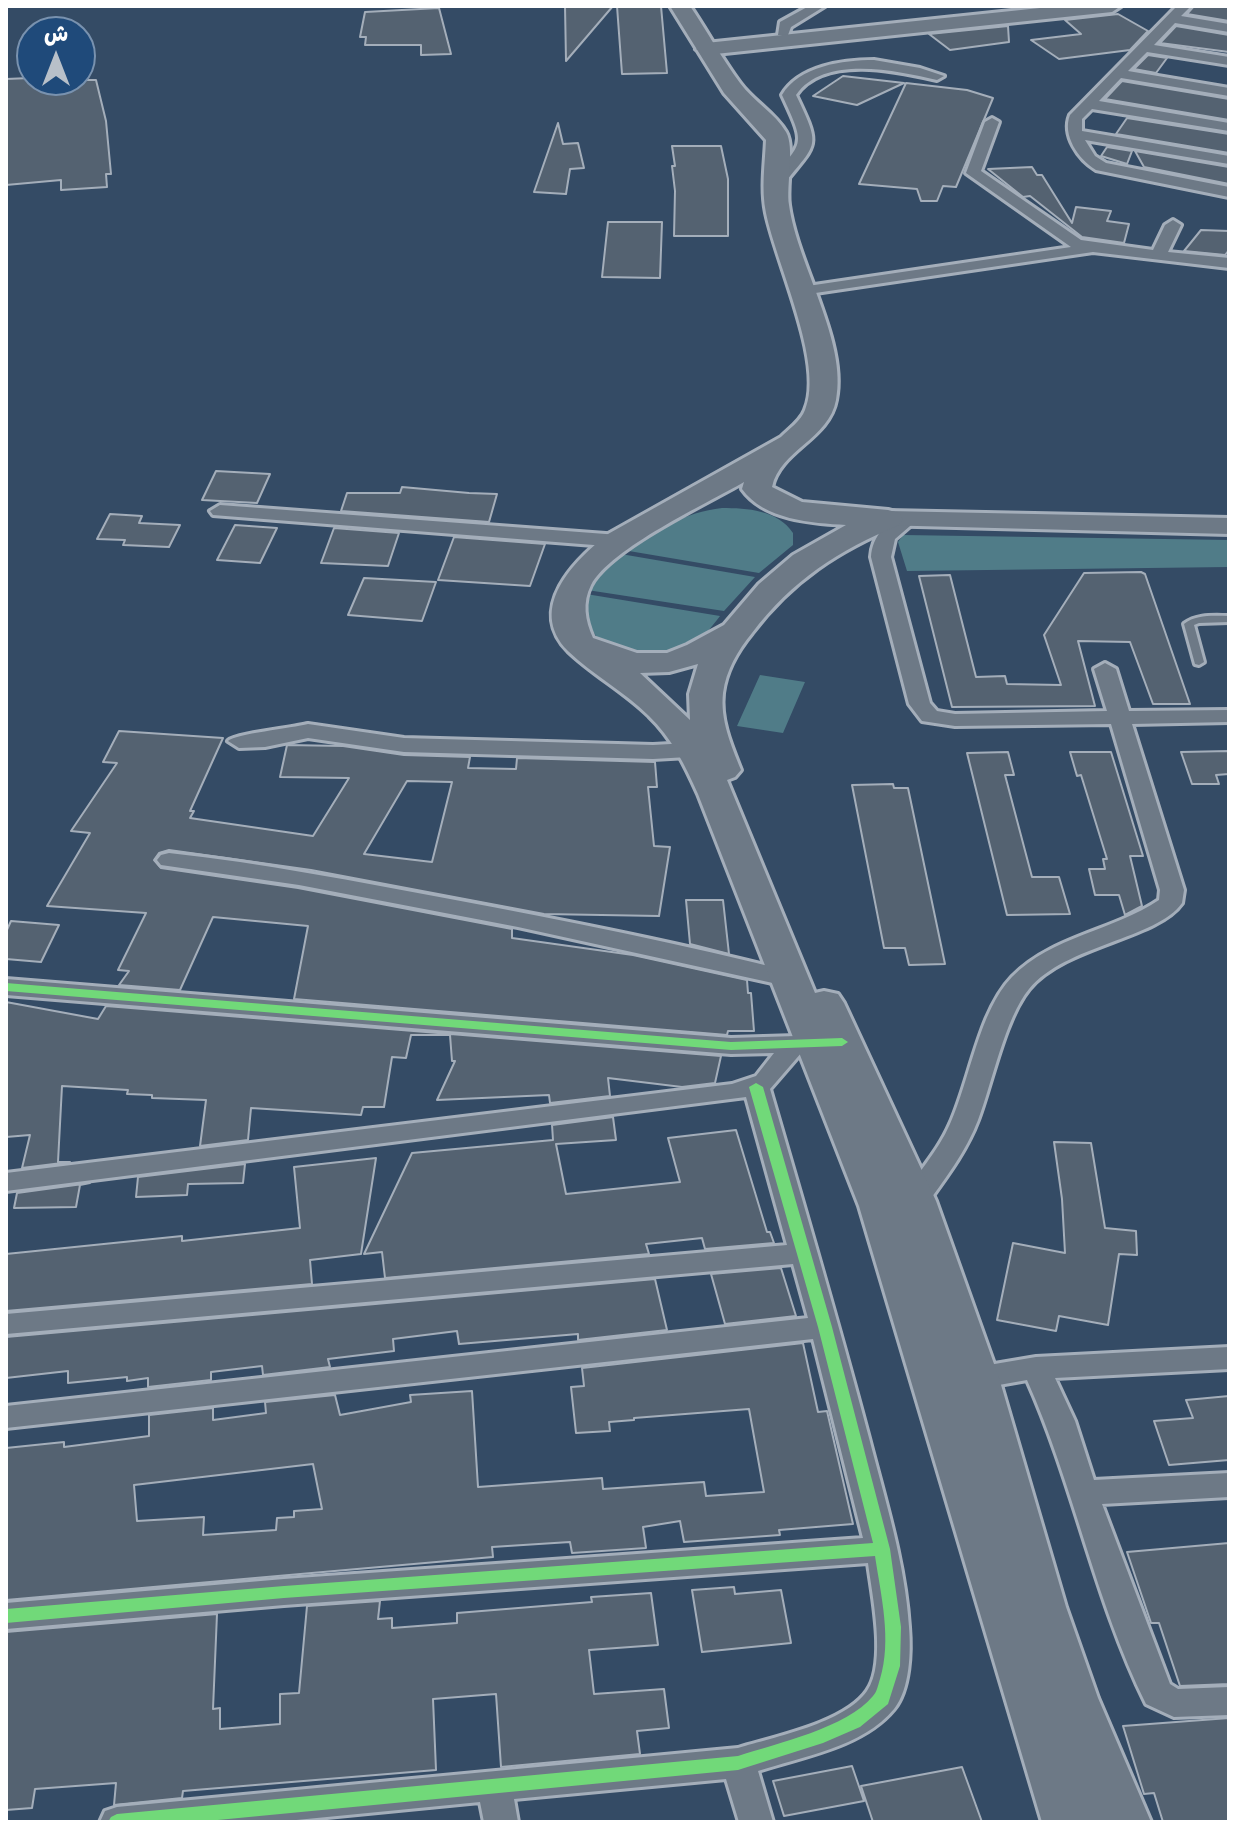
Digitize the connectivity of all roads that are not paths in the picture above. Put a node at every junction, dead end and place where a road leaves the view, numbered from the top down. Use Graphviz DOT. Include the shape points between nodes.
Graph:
graph roads {
  1 [pos="680,6"];
  2 [pos="818,6"];
  3 [pos="1021,6"];
  4 [pos="1112,6"];
  5 [pos="1184,6"];
  6 [pos="1172,19"];
  7 [pos="1229,28"];
  8 [pos="783,32"];
  9 [pos="760,39"];
  10 [pos="703,45"];
  11 [pos="1146,48"];
  12 [pos="1229,61"];
  13 [pos="1120,74"];
  14 [pos="937,76"];
  15 [pos="1229,92"];
  16 [pos="1089,104"];
  17 [pos="992,122"];
  18 [pos="1229,127"];
  19 [pos="1076,134"];
  20 [pos="1229,160"];
  21 [pos="775,186"];
  22 [pos="1229,192"];
  23 [pos="1173,225"];
  24 [pos="1091,248"];
  25 [pos="1158,256"];
  26 [pos="1229,263"];
  27 [pos="801,292"];
  28 [pos="790,443"];
  29 [pos="220,511"];
  30 [pos="670,512"];
  31 [pos="787,512"];
  32 [pos="897,519"];
  33 [pos="1229,526"];
  34 [pos="619,541"];
  35 [pos="815,552"];
  36 [pos="1229,619"];
  37 [pos="737,630"];
  38 [pos="579,643"];
  39 [pos="1199,662"];
  40 [pos="1105,669"];
  41 [pos="1229,716"];
  42 [pos="1119,717"];
  43 [pos="239,741"];
  44 [pos="704,749"];
  45 [pos="169,860"];
  46 [pos="791,979"];
  47 [pos="6,987"];
  48 [pos="817,1044"];
  49 [pos="756,1087"];
  50 [pos="6,1182"];
  51 [pos="914,1201"];
  52 [pos="804,1253"];
  53 [pos="6,1324"];
  54 [pos="825,1327"];
  55 [pos="1229,1358"];
  56 [pos="1036,1368"];
  57 [pos="956,1382"];
  58 [pos="6,1417"];
  59 [pos="1229,1485"];
  60 [pos="1082,1493"];
  61 [pos="882,1549"];
  62 [pos="6,1616"];
  63 [pos="1229,1701"];
  64 [pos="738,1763"];
  65 [pos="494,1784"];
  66 [pos="223,1817"];
  67 [pos="117,1822"];
  68 [pos="501,1822"];
  69 [pos="756,1822"];
  70 [pos="1070,1822"];
  71 [pos="1123,1822"];
  1 -- 10 [label="main road"];
  2 -- 8 [label="street" via="785,25"];
  3 -- 8 [label="street"];
  4 -- 9 [label="street"];
  5 -- 6 [label="street"];
  6 -- 7 [label="street"];
  6 -- 11 [label="street"];
  8 -- 9 [label="street"];
  9 -- 10 [label="street"];
  10 -- 21 [label="main road" via="736,93 775,133"];
  11 -- 12 [label="street"];
  11 -- 13 [label="street"];
  13 -- 15 [label="street"];
  13 -- 16 [label="street"];
  14 -- 21 [label="street" via="857,63 800,82 789,95 807,144"];
  16 -- 18 [label="street"];
  16 -- 19 [label="street" via="1075,118"];
  17 -- 24 [label="street" via="974,173 1068,240"];
  19 -- 20 [label="street"];
  19 -- 22 [label="street" via="1088,158 1101,167"];
  21 -- 27 [label="main road"];
  23 -- 25 [label="street"];
  24 -- 25 [label="street"];
  24 -- 27 [label="street"];
  25 -- 26 [label="street"];
  27 -- 28 [label="main road" via="822,364 823,400 812,422"];
  28 -- 30 [label="main road"];
  28 -- 31 [label="main road" via="757,481 764,497"];
  29 -- 34 [label="street"];
  30 -- 31 [label="main road" via="734,505"];
  30 -- 34 [label="main road"];
  31 -- 32 [label="main road"];
  31 -- 35 [label="main road"];
  32 -- 33 [label="street"];
  32 -- 35 [label="main road"];
  32 -- 42 [label="street" via="882,541 881,557 923,710 955,720"];
  34 -- 38 [label="main road" via="573,588 569,626"];
  35 -- 37 [label="main road" via="785,573"];
  36 -- 39 [label="lane" via="1189,624"];
  37 -- 38 [label="main road" via="699,655 660,664 619,660"];
  37 -- 44 [label="main road" via="716,661 706,694"];
  38 -- 44 [label="main road"];
  40 -- 42 [label="street"];
  41 -- 42 [label="street"];
  42 -- 51 [label="street" via="1172,890 1170,903 1158,914 1047,960 1021,982 1004,1009 964,1123"];
  43 -- 44 [label="street" via="308,731 404,745"];
  44 -- 46 [label="main road" via="711,785"];
  44 -- 48 [label="main road" via="786,919"];
  45 -- 46 [label="street" via="504,916"];
  46 -- 48 [label="main road"];
  47 -- 48 [label="street" via="731,1046"];
  48 -- 49 [label="street"];
  48 -- 51 [label="main road"];
  48 -- 57 [label="main road" via="848,1132"];
  49 -- 50 [label="street"];
  49 -- 52 [label="street"];
  51 -- 57 [label="main road"];
  52 -- 53 [label="street"];
  52 -- 54 [label="street"];
  54 -- 58 [label="street"];
  54 -- 61 [label="street"];
  55 -- 56 [label="street"];
  56 -- 57 [label="street"];
  56 -- 60 [label="street" via="1060,1421"];
  57 -- 70 [label="main road"];
  57 -- 71 [label="main road"];
  59 -- 60 [label="street"];
  60 -- 63 [label="street" via="1158,1694 1174,1703"];
  61 -- 62 [label="street"];
  61 -- 64 [label="street" via="893,1627 892,1666 882,1699 854,1722"];
  64 -- 65 [label="street"];
  64 -- 69 [label="street"];
  65 -- 66 [label="street"];
  65 -- 68 [label="street"];
  66 -- 67 [label="street"];
}
